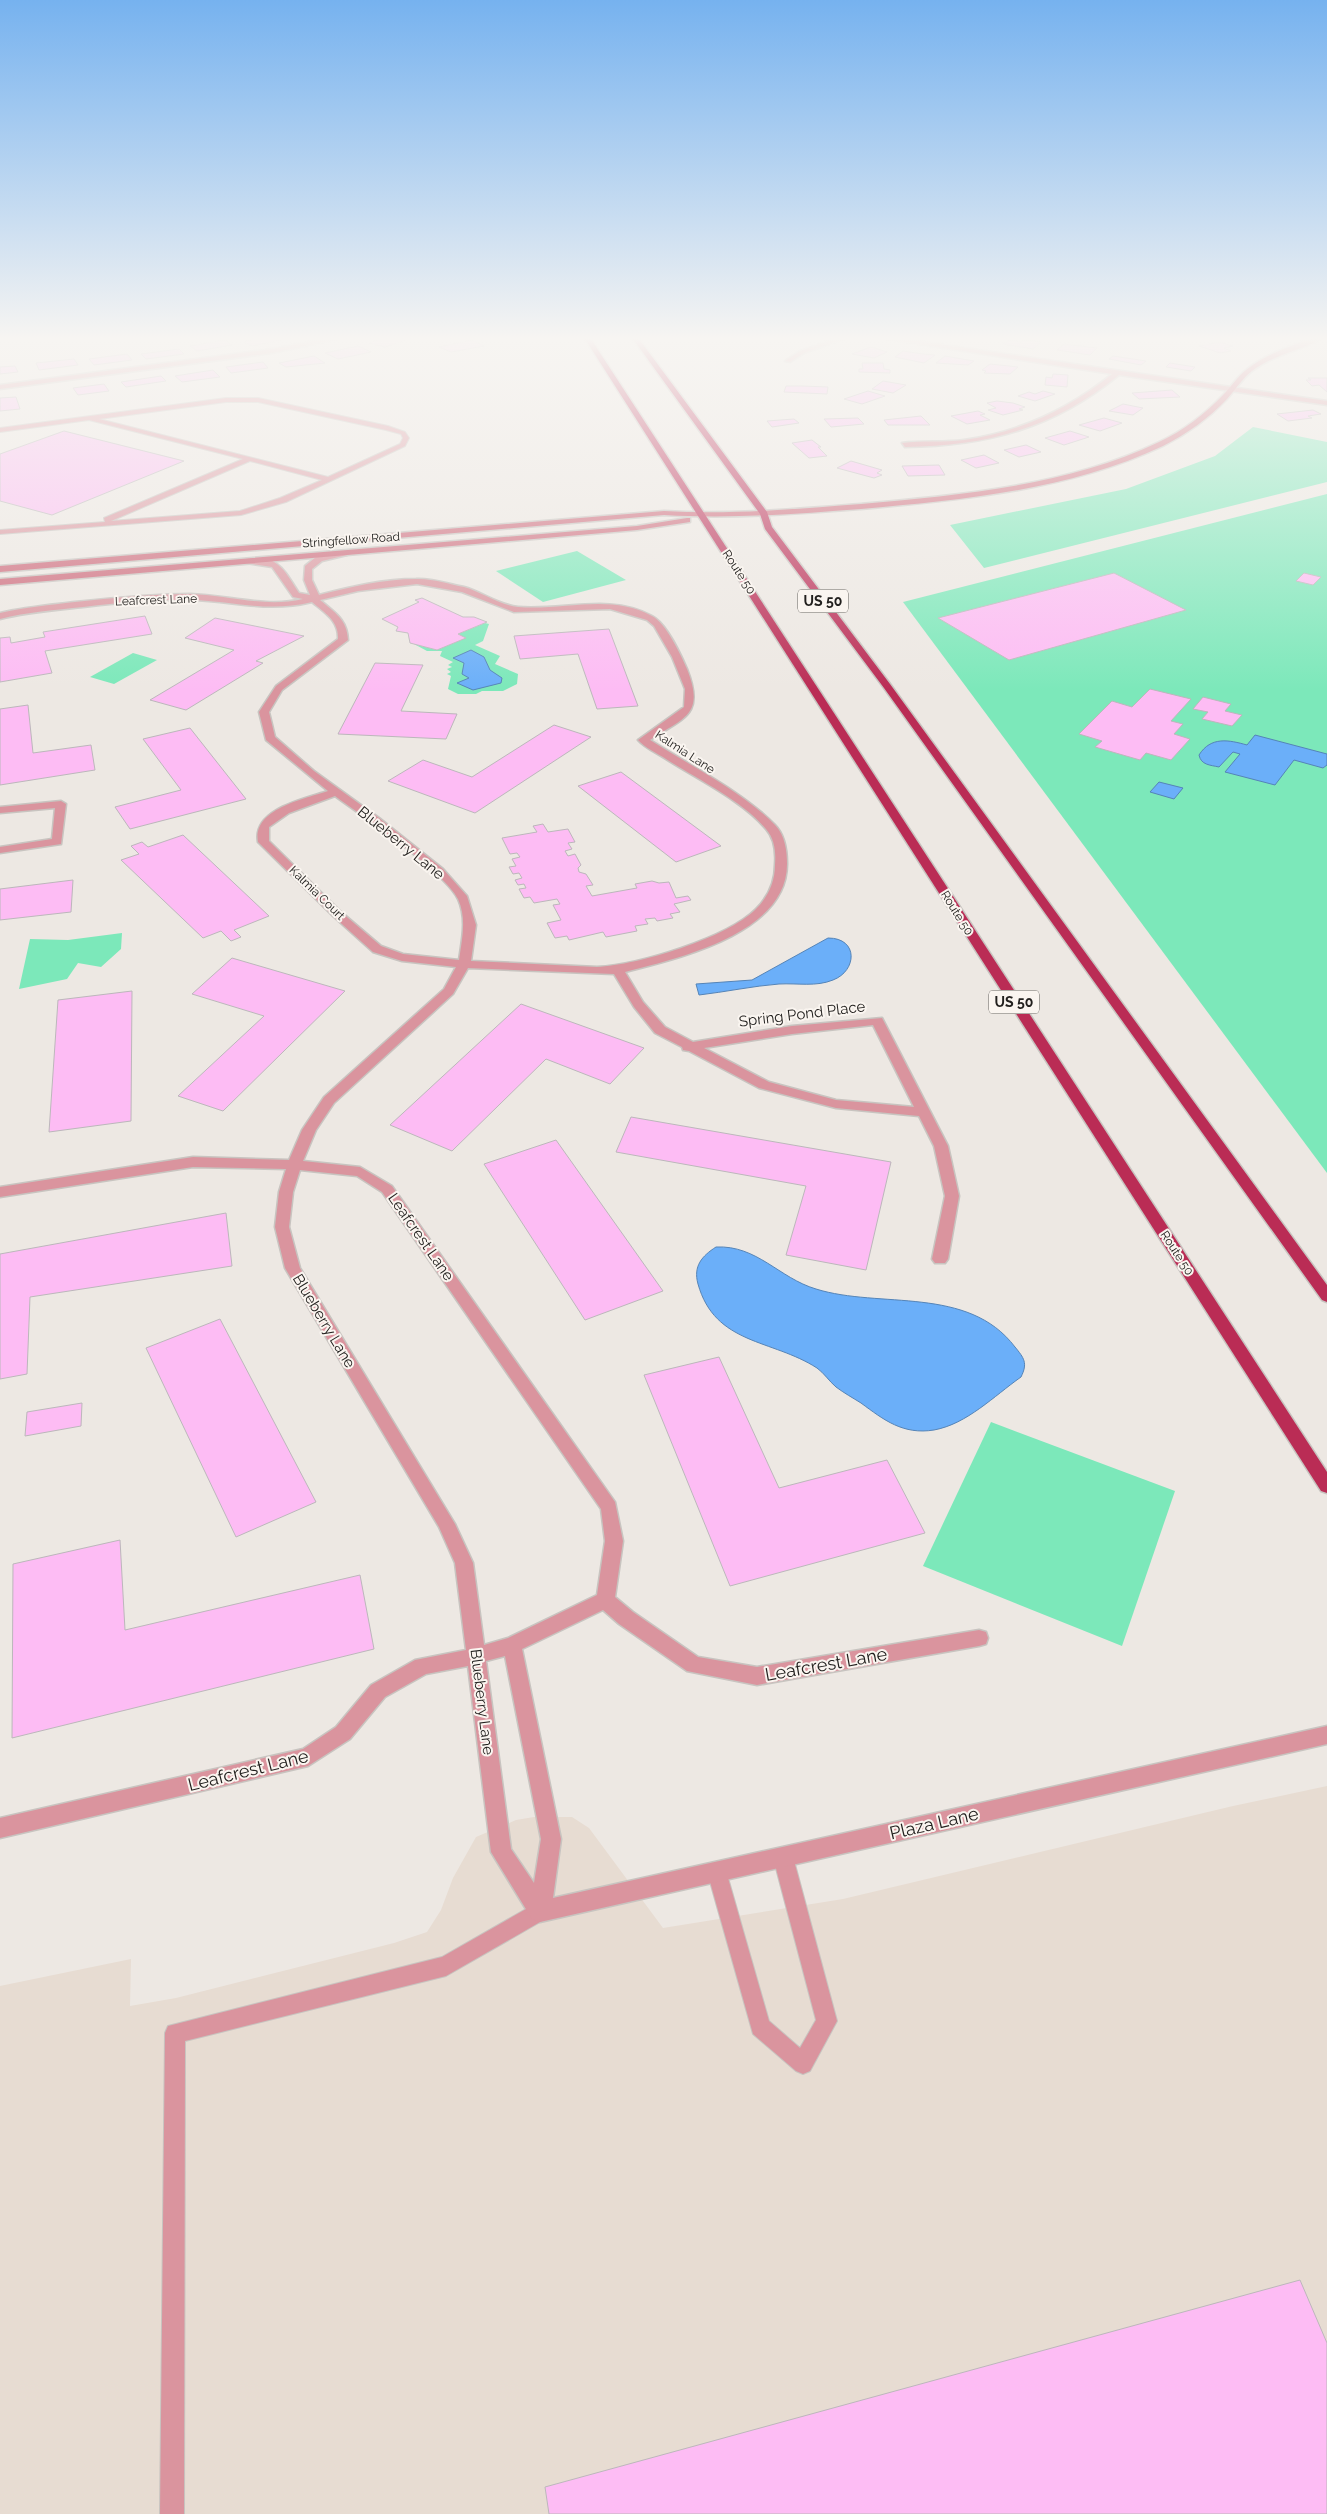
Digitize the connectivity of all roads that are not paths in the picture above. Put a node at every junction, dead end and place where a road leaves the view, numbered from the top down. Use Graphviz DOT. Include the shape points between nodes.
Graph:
graph roads {
  1 [pos="239,456"];
  2 [pos="378,456"];
  3 [pos="664,456"];
  4 [pos="722,456"];
  5 [pos="1133,456"];
  6 [pos="250,459"];
  7 [pos="328,479"];
  8 [pos="764,514"];
  9 [pos="703,516"];
  10 [pos="95,525"];
  11 [pos="0,532"];
  12 [pos="352,552"];
  13 [pos="245,561"];
  14 [pos="0,569"];
  15 [pos="0,582"];
  16 [pos="313,598"];
  17 [pos="0,616"];
  18 [pos="335,792"];
  19 [pos="0,810"];
  20 [pos="0,850"];
  21 [pos="464,964"];
  22 [pos="618,970"];
  23 [pos="688,1047"];
  24 [pos="925,1112"];
  25 [pos="294,1165"];
  26 [pos="0,1192"];
  27 [pos="940,1259"];
  28 [pos="1327,1296"];
  29 [pos="1327,1486"];
  30 [pos="605,1600"];
  31 [pos="979,1638"];
  32 [pos="512,1645"];
  33 [pos="476,1656"];
  34 [pos="1327,1735"];
  35 [pos="0,1828"];
  36 [pos="782,1857"];
  37 [pos="717,1871"];
  38 [pos="540,1912"];
  39 [pos="172,2514"];
  1 -- 6 [label="lane"];
  2 -- 7 [label="lane"];
  3 -- 9 [label="highway, Route 50 / US 50"];
  4 -- 8 [label="highway, US 50"];
  5 -- 8 [label="main road, Stringfellow Road" via="1067,476 994,491"];
  6 -- 7 [label="lane"];
  6 -- 10 [label="lane"];
  7 -- 10 [label="lane" via="284,500 241,513"];
  8 -- 9 [label="main road, Stringfellow Road"];
  8 -- 28 [label="highway, US 50" via="768,527 887,686"];
  9 -- 12 [label="main road, Stringfellow Road" via="637,528"];
  9 -- 14 [label="main road, Stringfellow Road" via="664,513"];
  9 -- 29 [label="highway, Route 50 / US 50"];
  10 -- 11 [label="lane"];
  12 -- 13 [label="main road, Stringfellow Road"];
  12 -- 16 [label="street" via="319,559 308,568 308,580 315,594"];
  13 -- 15 [label="main road, Stringfellow Road"];
  13 -- 16 [label="street, Blueberry Lane" via="269,562 278,566 296,595"];
  16 -- 17 [label="street, Leafcrest Lane" via="265,605 191,597 121,600"];
  16 -- 18 [label="street, Blueberry Lane" via="336,618 343,628 343,640 328,655 278,690 264,712 270,738"];
  16 -- 22 [label="street, Kalmia Lane" via="417,581 464,590 514,609 610,606 637,612 658,624 684,672 691,698 689,707 676,721 642,740 744,805 772,828 781,848 781,868 778,886 771,900 759,913 730,932 681,954"];
  18 -- 21 [label="street, Blueberry Lane" via="439,871 463,898 470,925"];
  18 -- 21 [label="street, Kalmia Court" via="274,816 264,825 264,842 337,914 377,948 402,957"];
  19 -- 20 [label="street" via="61,804 57,842"];
  21 -- 22 [label="street, Kalmia Lane"];
  21 -- 25 [label="street, Blueberry Lane" via="449,991 329,1100 309,1130"];
  22 -- 23 [label="street" via="638,1004 660,1030"];
  23 -- 24 [label="street" via="782,1090 836,1104"];
  23 -- 24 [label="street, Spring Pond Place" via="792,1030 877,1021"];
  24 -- 27 [label="street, Spring Pond Place" via="941,1146 952,1196"];
  25 -- 26 [label="street, Leafcrest Lane" via="193,1162"];
  25 -- 30 [label="street, Leafcrest Lane" via="360,1172 387,1189 609,1507 614,1541"];
  25 -- 33 [label="street, Blueberry Lane" via="286,1192 282,1228 293,1268 446,1524 464,1563"];
  30 -- 31 [label="street, Leafcrest Lane" via="694,1665 757,1676"];
  30 -- 32 [label="street, Leafcrest Lane"];
  32 -- 33 [label="street, Leafcrest Lane"];
  32 -- 38 [label="street" via="551,1839"];
  33 -- 35 [label="street, Leafcrest Lane" via="422,1666 378,1692 343,1733 308,1757"];
  33 -- 38 [label="street, Blueberry Lane" via="501,1852"];
  34 -- 36 [label="street, Plaza Lane"];
  36 -- 37 [label="street, Plaza Lane"];
  36 -- 37 [label="lane" via="827,2021 803,2064 760,2027"];
  37 -- 38 [label="street, Plaza Lane"];
  38 -- 39 [label="lane" via="446,1966 175,2033"];
}
